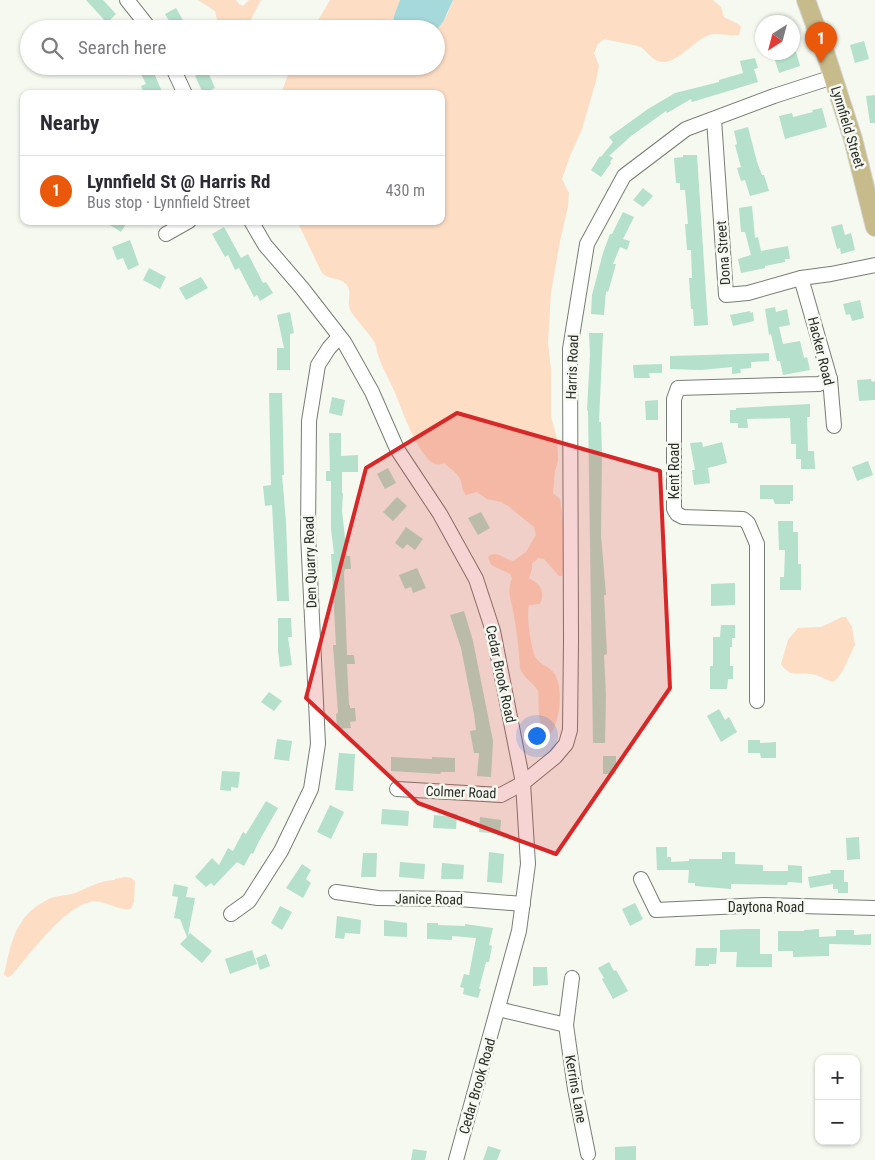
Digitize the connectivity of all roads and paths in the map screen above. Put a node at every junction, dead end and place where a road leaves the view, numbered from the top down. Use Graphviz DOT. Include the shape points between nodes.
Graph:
graph roads {
  1 [pos="127,0"];
  2 [pos="806,0"];
  3 [pos="143,20"];
  4 [pos="176,75"];
  5 [pos="833,77"];
  6 [pos="183,90"];
  7 [pos="714,118"];
  8 [pos="868,176"];
  9 [pos="182,225"];
  10 [pos="253,225"];
  11 [pos="875,227"];
  12 [pos="166,234"];
  13 [pos="875,264"];
  14 [pos="801,278"];
  15 [pos="339,337"];
  16 [pos="830,379"];
  17 [pos="834,426"];
  18 [pos="757,700"];
  19 [pos="523,783"];
  20 [pos="397,789"];
  21 [pos="641,879"];
  22 [pos="336,892"];
  23 [pos="523,904"];
  24 [pos="875,908"];
  25 [pos="231,914"];
  26 [pos="572,978"];
  27 [pos="498,1009"];
  28 [pos="566,1024"];
  29 [pos="588,1154"];
  30 [pos="456,1160"];
  1 -- 3 [label="street"];
  2 -- 5 [label="main road, Lynnfield Street"];
  4 -- 6 [label="street"];
  5 -- 7 [label="street, Harris Road"];
  5 -- 8 [label="main road, Lynnfield Street"];
  7 -- 14 [label="street, Dona Street" via="726,295 748,293"];
  7 -- 19 [label="street, Harris Road" via="686,129 624,176 587,244 570,349 570,730 561,751"];
  8 -- 11 [label="main road, Lynnfield Street"];
  9 -- 12 [label="street"];
  10 -- 15 [label="street" via="264,245"];
  13 -- 14 [label="street, Dona Street"];
  14 -- 16 [label="street, Hacker Road"];
  15 -- 19 [label="street, Cedar Brook Road" via="372,392 398,449 440,514 476,579 493,631"];
  15 -- 25 [label="street, Den Quarry Road" via="318,365 309,421 308,534 318,744 311,789 281,851 249,901"];
  16 -- 17 [label="street, Hacker Road"];
  16 -- 18 [label="street, Kent Road" via="819,384 678,388 674,399 674,509 684,517 743,519 757,544"];
  19 -- 20 [label="street, Colmer Road" via="501,795"];
  19 -- 23 [label="street, Cedar Brook Road" via="528,864"];
  21 -- 24 [label="street, Daytona Road" via="656,910 763,905"];
  22 -- 23 [label="street, Janice Road" via="378,898"];
  23 -- 27 [label="street, Cedar Brook Road"];
  26 -- 28 [label="street, Kerrins Lane"];
  27 -- 28 [label="street"];
  27 -- 30 [label="street, Cedar Brook Road"];
  28 -- 29 [label="street, Kerrins Lane"];
}
